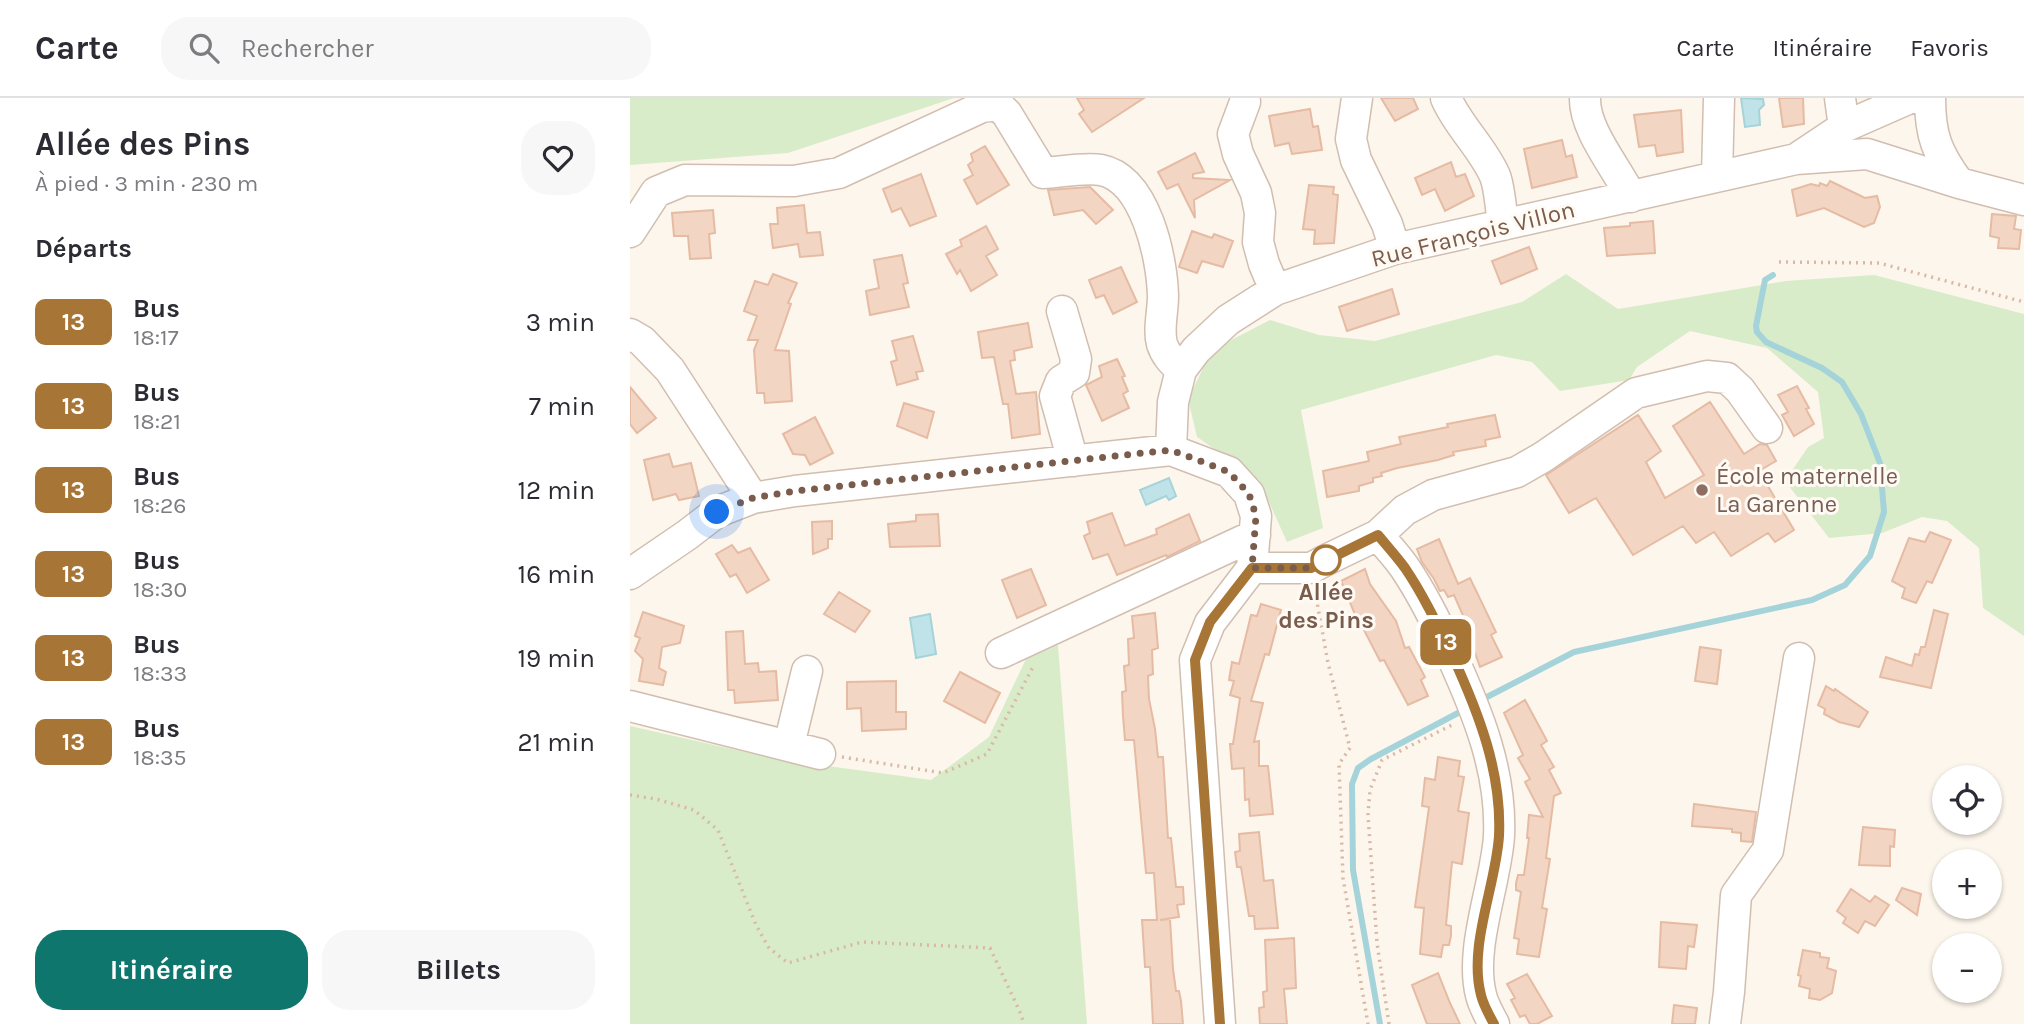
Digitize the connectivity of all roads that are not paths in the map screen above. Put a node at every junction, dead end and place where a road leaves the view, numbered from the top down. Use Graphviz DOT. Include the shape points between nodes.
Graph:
graph roads {
  1 [pos="1357,98"];
  2 [pos="1446,98"];
  3 [pos="1585,98"];
  4 [pos="1719,98"];
  5 [pos="1840,98"];
  6 [pos="1910,98"];
  7 [pos="1930,98"];
  8 [pos="1245,102"];
  9 [pos="1844,127"];
  10 [pos="1796,159"];
  11 [pos="1717,176"];
  12 [pos="1959,183"];
  13 [pos="1631,197"];
  14 [pos="2024,200"];
  15 [pos="1503,225"];
  16 [pos="630,232"];
  17 [pos="1395,249"];
  18 [pos="1275,290"];
  19 [pos="1062,311"];
  20 [pos="630,334"];
  21 [pos="1181,370"];
  22 [pos="1767,428"];
  23 [pos="1171,450"];
  24 [pos="1073,461"];
  25 [pos="753,498"];
  26 [pos="1255,535"];
  27 [pos="1378,535"];
  28 [pos="1252,568"];
  29 [pos="630,574"];
  30 [pos="1001,653"];
  31 [pos="1799,658"];
  32 [pos="807,671"];
  33 [pos="630,706"];
  34 [pos="789,745"];
  35 [pos="820,754"];
  36 [pos="1220,1024"];
  37 [pos="1494,1024"];
  38 [pos="1725,1024"];
  1 -- 17 [label="street" via="1351,139 1356,160 1388,224"];
  2 -- 15 [label="street" via="1496,178"];
  3 -- 13 [label="street" via="1594,134"];
  4 -- 11 [label="street"];
  5 -- 9 [label="street"];
  6 -- 9 [label="street, Rue François Villon"];
  7 -- 12 [label="street" via="1936,145"];
  8 -- 18 [label="street" via="1233,134 1256,193 1258,242"];
  9 -- 10 [label="street, Rue François Villon"];
  10 -- 11 [label="street, Rue François Villon"];
  10 -- 12 [label="street, Rue François Villon" via="1867,154"];
  11 -- 13 [label="street, Rue François Villon"];
  12 -- 14 [label="street, Rue François Villon"];
  13 -- 15 [label="street, Rue François Villon"];
  15 -- 17 [label="street, Rue François Villon"];
  16 -- 21 [label="street" via="656,192 685,180 794,181 839,173 982,107 998,105 1043,173 1100,169 1120,176 1144,209 1157,245 1163,295 1161,341 1167,356"];
  17 -- 18 [label="street, Rue François Villon"];
  18 -- 21 [label="street, Rue François Villon" via="1228,320"];
  19 -- 24 [label="street" via="1076,359 1074,373 1061,381 1055,396"];
  20 -- 25 [label="street" via="670,370"];
  21 -- 23 [label="street" via="1173,402"];
  22 -- 27 [label="street" via="1727,378 1707,376 1636,393 1517,472 1433,495 1405,510"];
  23 -- 24 [label="street"];
  23 -- 26 [label="street" via="1229,472 1249,494 1256,516"];
  24 -- 25 [label="street"];
  25 -- 29 [label="street" via="717,512"];
  26 -- 28 [label="street"];
  26 -- 30 [label="street"];
  27 -- 28 [label="street" via="1311,568"];
  27 -- 37 [label="street" via="1430,608 1488,744 1499,837 1479,970 1481,994"];
  28 -- 36 [label="street" via="1210,622 1195,660"];
  31 -- 38 [label="street" via="1769,850 1736,895"];
  32 -- 34 [label="street"];
  33 -- 34 [label="street"];
  34 -- 35 [label="street"];
}
